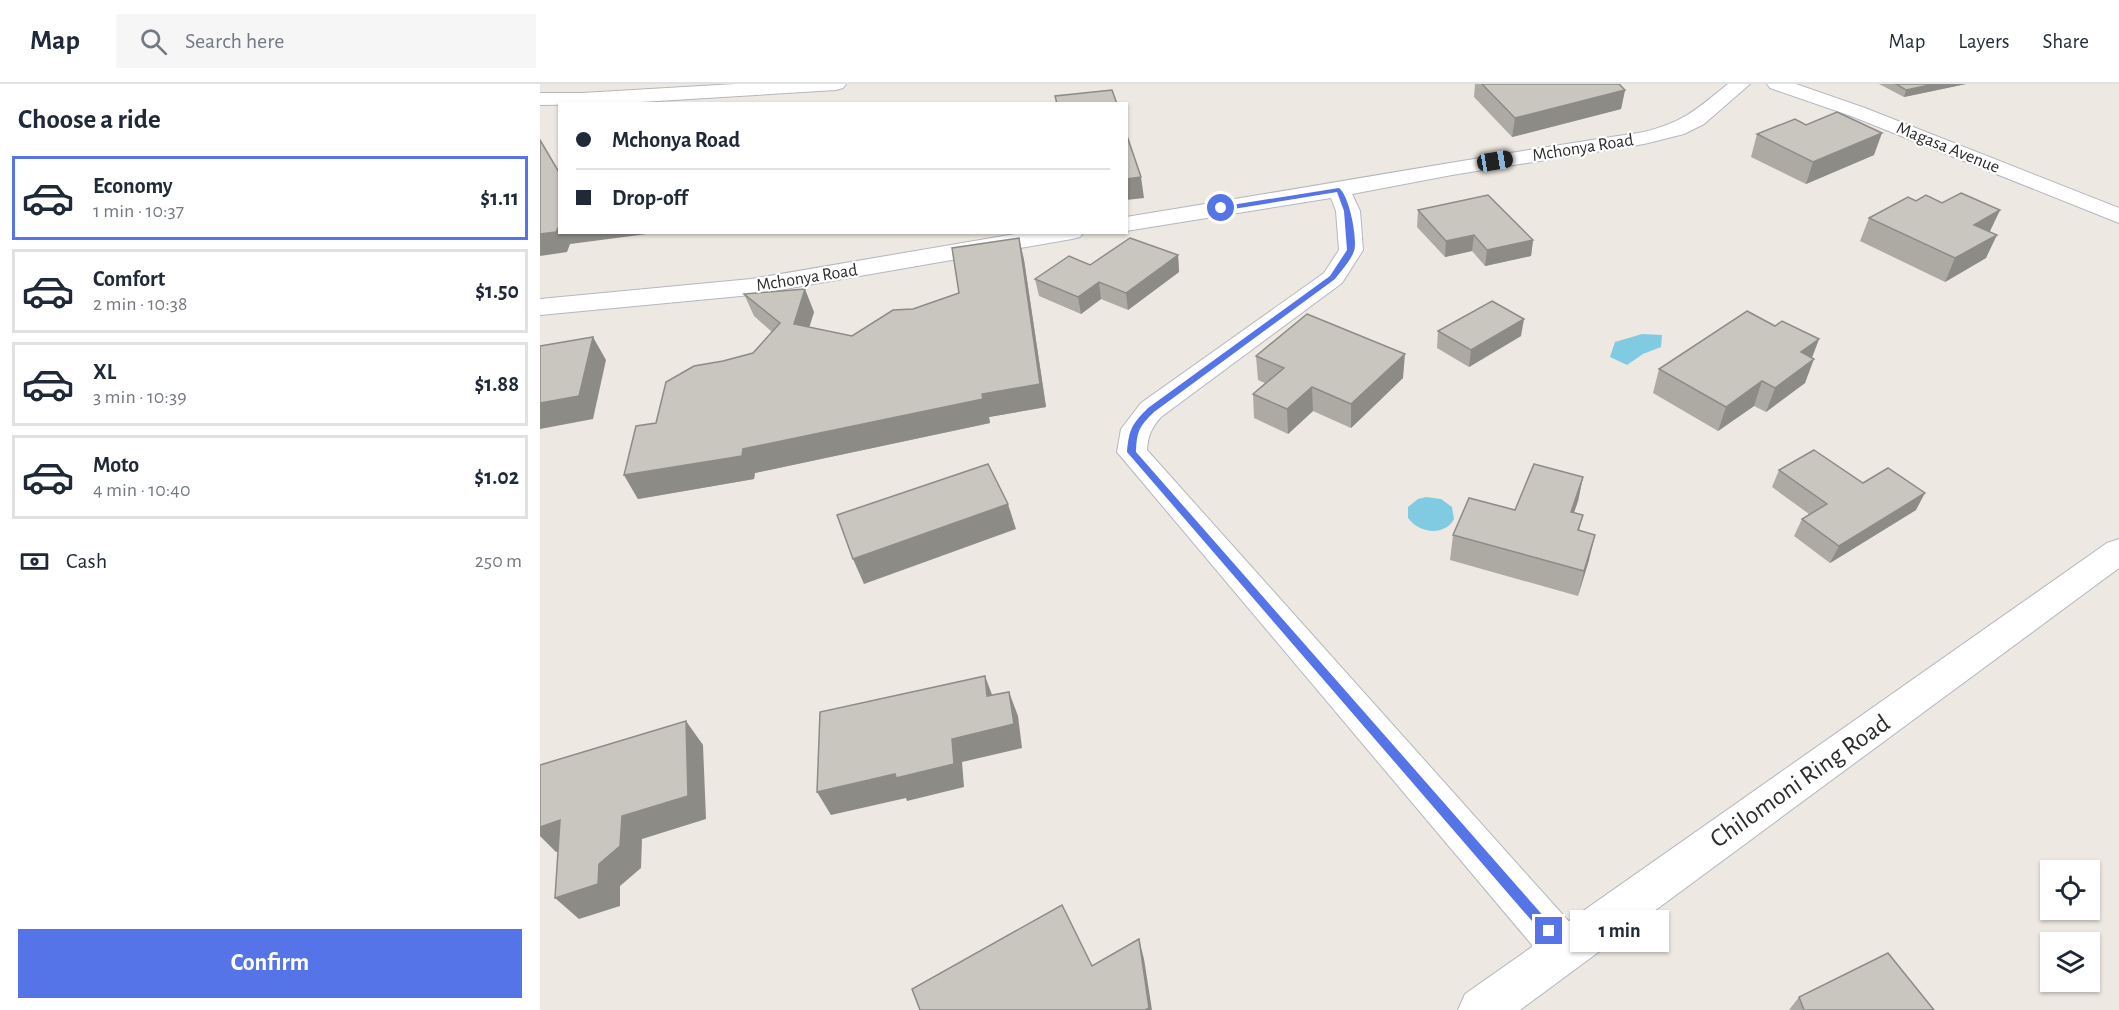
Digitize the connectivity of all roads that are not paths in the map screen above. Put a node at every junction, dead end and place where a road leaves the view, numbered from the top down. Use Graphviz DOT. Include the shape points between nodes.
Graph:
graph roads {
  1 [pos="836,84"];
  2 [pos="1740,84"];
  3 [pos="1776,84"];
  4 [pos="540,99"];
  5 [pos="1339,190"];
  6 [pos="2119,216"];
  7 [pos="1128,224"];
  8 [pos="1061,234"];
  9 [pos="540,307"];
  10 [pos="2119,551"];
  11 [pos="1564,949"];
  12 [pos="1481,1010"];
  1 -- 4 [label="street"];
  2 -- 5 [label="street, Mchonya Road" via="1697,120 1677,130"];
  3 -- 6 [label="street, Magasa Avenue" via="1858,112"];
  5 -- 7 [label="street, Mchonya Road"];
  5 -- 11 [label="street" via="1348,211 1351,250 1333,278 1151,410 1137,424 1132,452"];
  8 -- 9 [label="street, Mchonya Road" via="751,288"];
  10 -- 11 [label="street, Chilomoni Ring Road"];
  11 -- 12 [label="street, Chilomoni Ring Road"];
}
